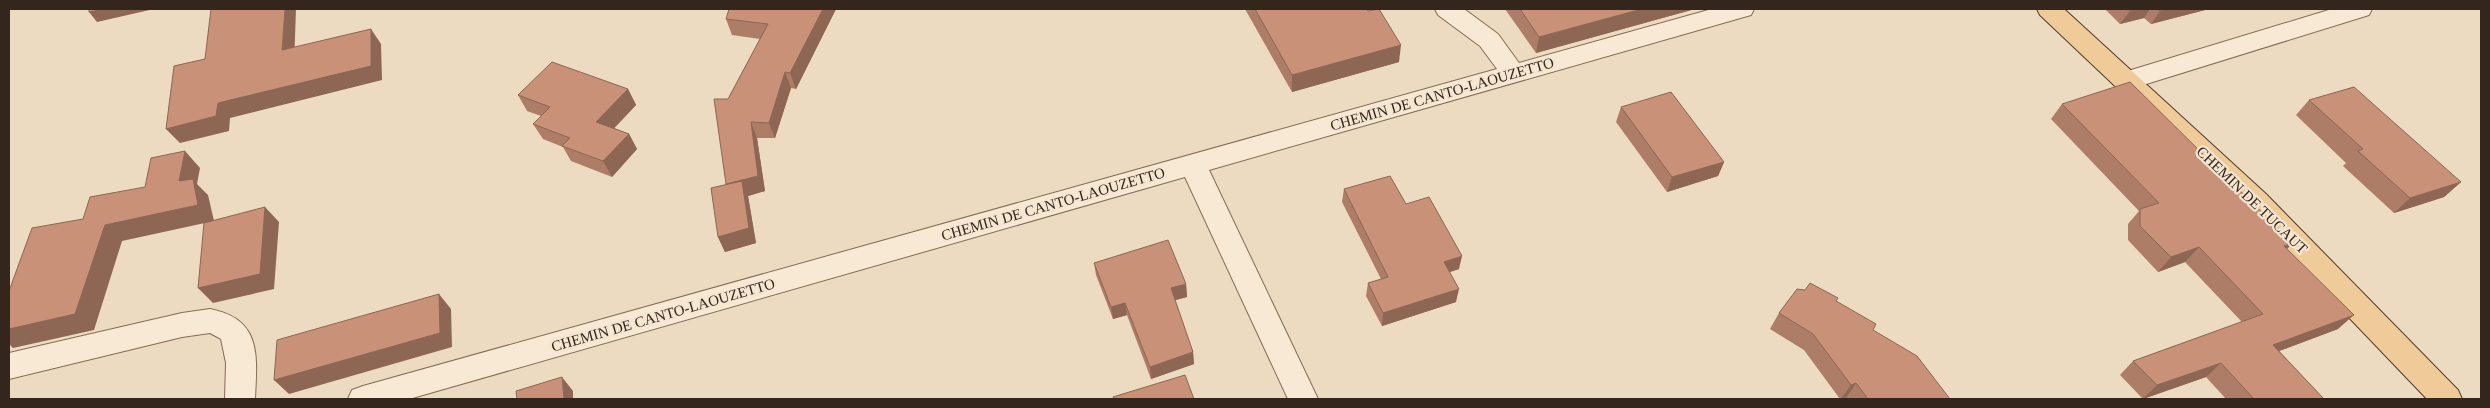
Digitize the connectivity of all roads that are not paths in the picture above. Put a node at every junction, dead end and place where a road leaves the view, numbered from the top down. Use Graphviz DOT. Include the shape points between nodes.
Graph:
graph roads {
  1 [pos="1447,9"];
  2 [pos="1742,9"];
  3 [pos="2048,9"];
  4 [pos="2360,9"];
  5 [pos="1514,74"];
  6 [pos="2127,81"];
  7 [pos="1193,165"];
  8 [pos="9,366"];
  9 [pos="240,399"];
  10 [pos="363,399"];
  11 [pos="1303,399"];
  12 [pos="2448,399"];
  1 -- 5 [label="street" via="1489,40"];
  2 -- 5 [label="street, CHEMIN DE CANTO-LAOUZETTO"];
  3 -- 6 [label="main road, CHEMIN DE TUCAUT"];
  4 -- 6 [label="street"];
  5 -- 7 [label="street, CHEMIN DE CANTO-LAOUZETTO"];
  6 -- 12 [label="main road, CHEMIN DE TUCAUT" via="2256,202"];
  7 -- 10 [label="street, CHEMIN DE CANTO-LAOUZETTO"];
  7 -- 11 [label="street"];
  8 -- 9 [label="street" via="211,321 231,329 241,345"];
}
